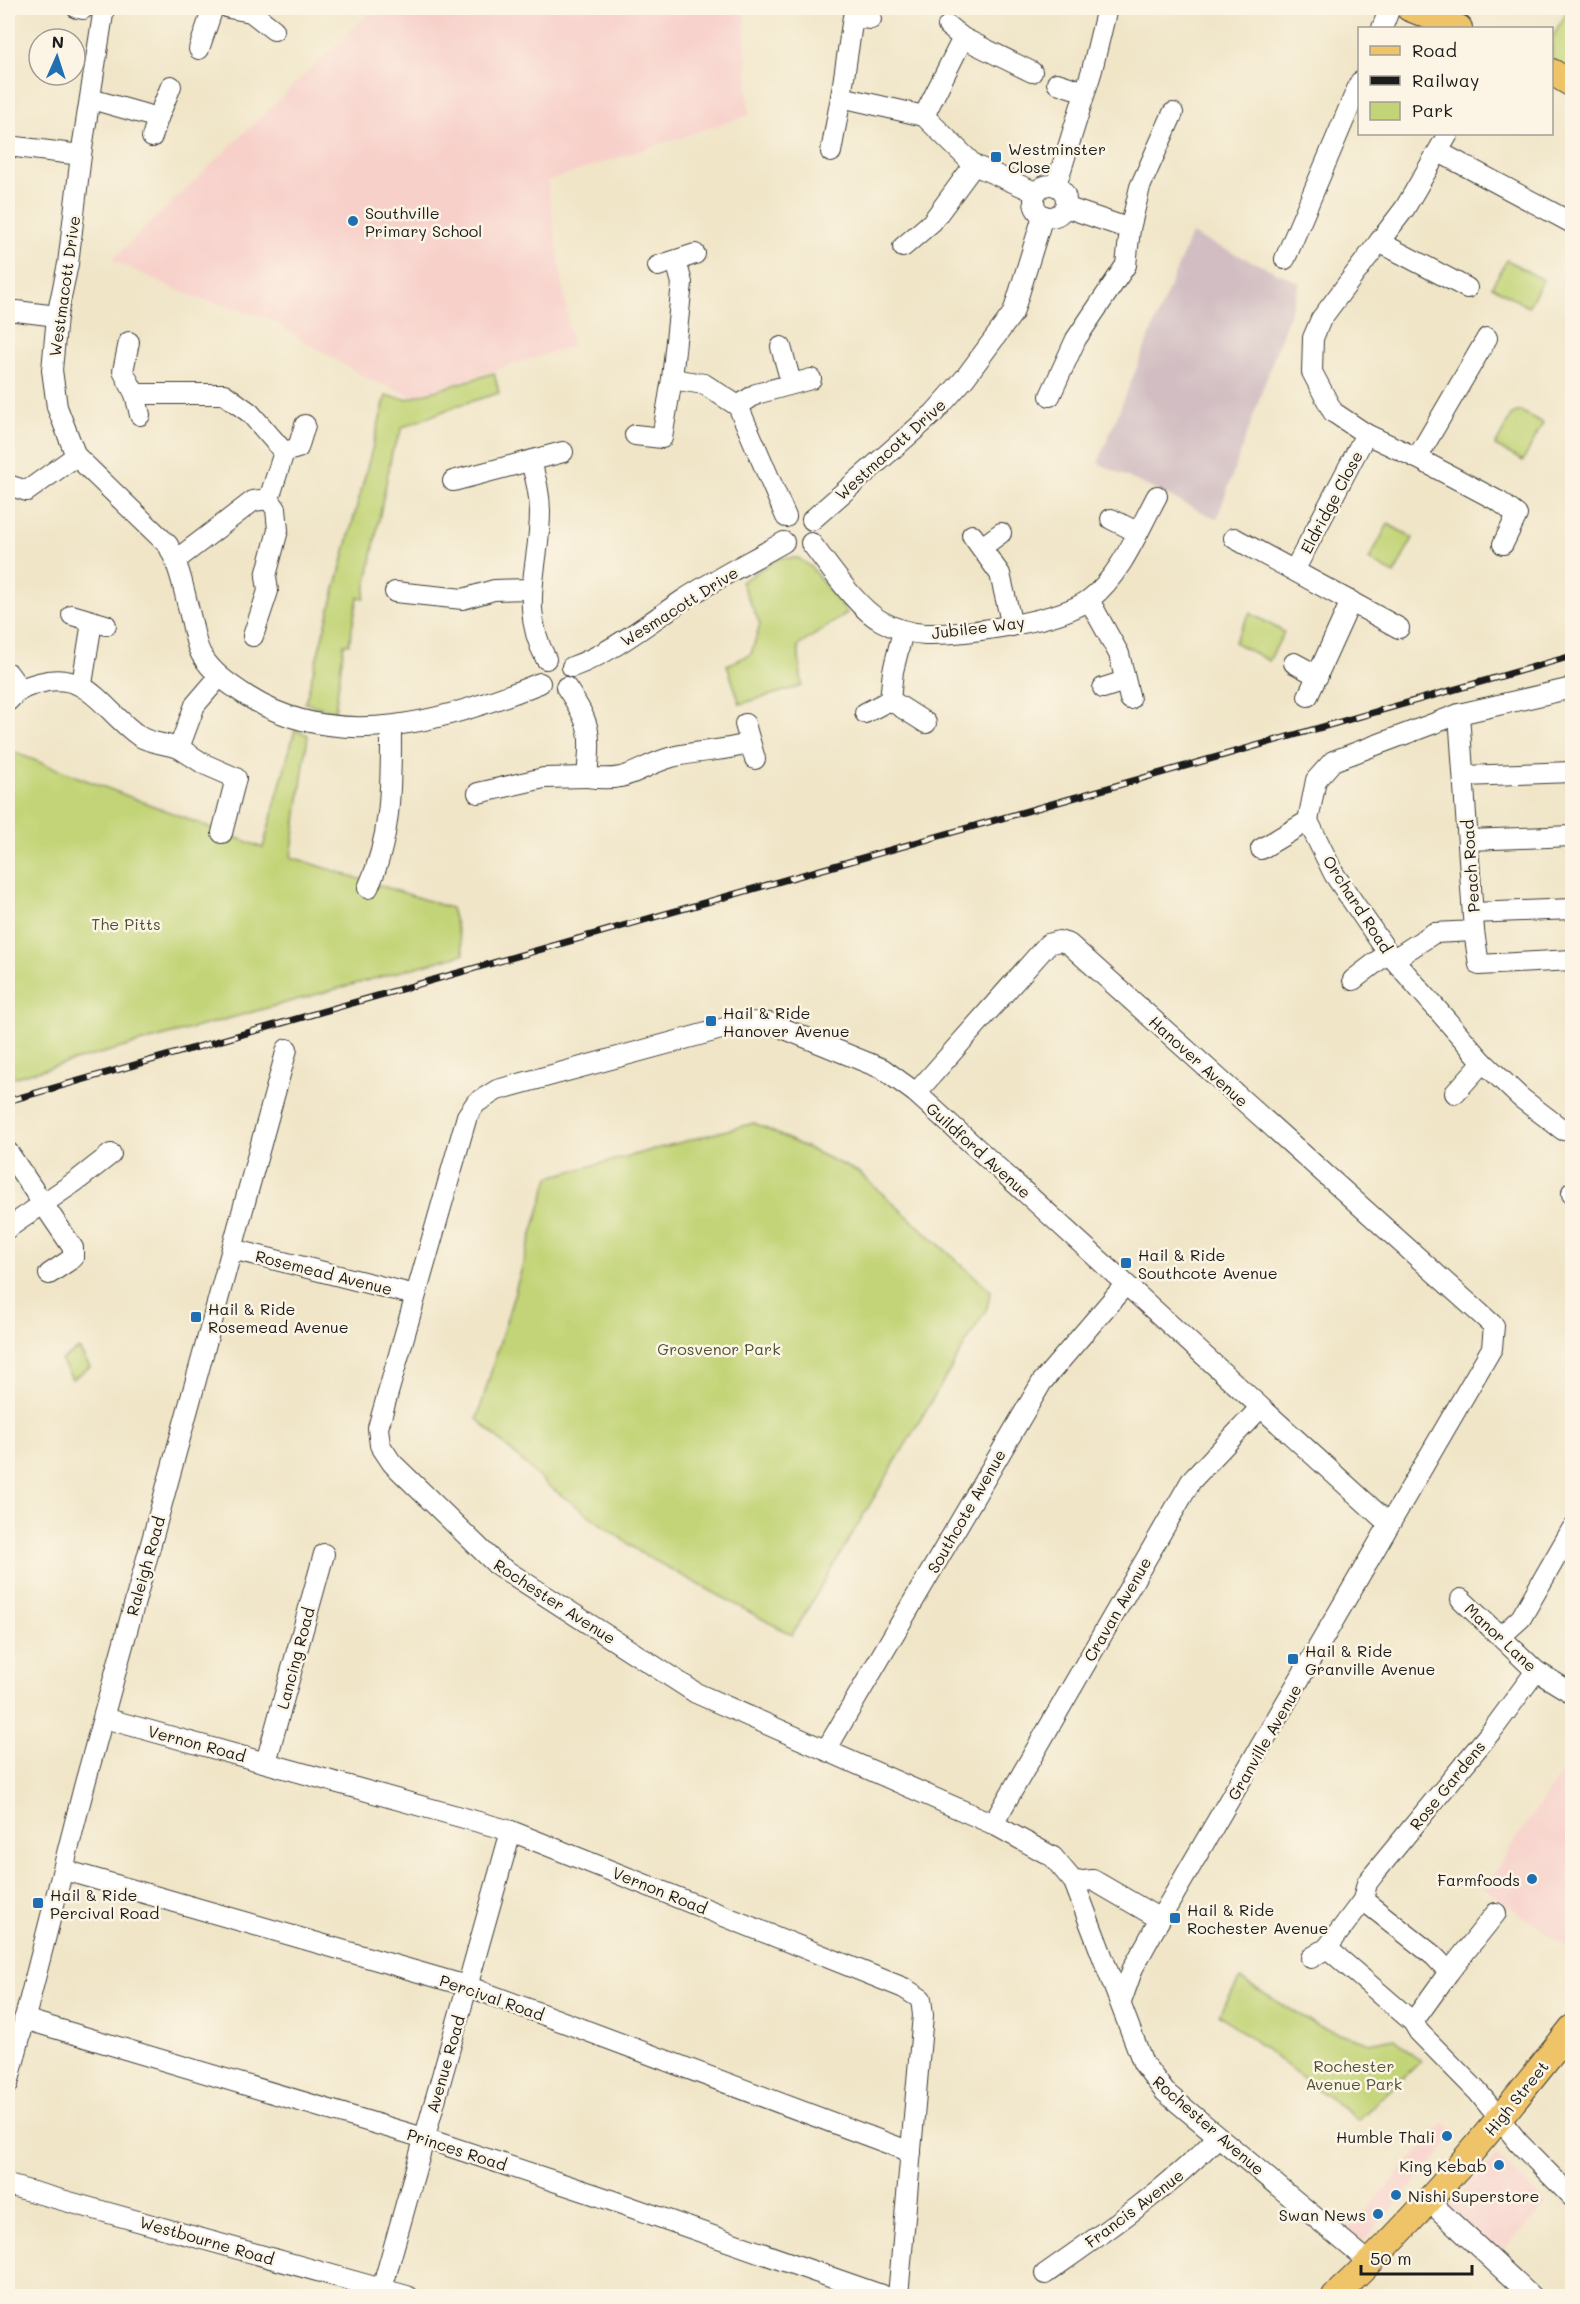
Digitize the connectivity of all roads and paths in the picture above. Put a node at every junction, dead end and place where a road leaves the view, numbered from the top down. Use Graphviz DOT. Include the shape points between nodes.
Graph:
graph roads {
  1 [pos="104,8"];
  2 [pos="213,8"];
  3 [pos="229,8"];
  4 [pos="1107,8"];
  5 [pos="1390,8"];
  6 [pos="1409,8"];
  7 [pos="870,19"];
  8 [pos="1382,27"];
  9 [pos="1456,27"];
  10 [pos="274,30"];
  11 [pos="200,49"];
  12 [pos="1032,72"];
  13 [pos="1553,73"];
  14 [pos="1057,83"];
  15 [pos="1358,83"];
  16 [pos="1572,84"];
  17 [pos="171,86"];
  18 [pos="1085,92"];
  19 [pos="841,97"];
  20 [pos="91,99"];
  21 [pos="1173,113"];
  22 [pos="924,116"];
  23 [pos="158,118"];
  24 [pos="1447,135"];
  25 [pos="152,137"];
  26 [pos="8,146"];
  27 [pos="831,152"];
  28 [pos="1438,152"];
  29 [pos="81,155"];
  30 [pos="974,165"];
  31 [pos="1056,186"];
  32 [pos="1035,192"];
  33 [pos="1065,207"];
  34 [pos="1043,216"];
  35 [pos="1572,223"];
  36 [pos="1130,229"];
  37 [pos="1379,242"];
  38 [pos="903,247"];
  39 [pos="695,254"];
  40 [pos="1285,259"];
  41 [pos="1467,288"];
  42 [pos="8,310"];
  43 [pos="57,316"];
  44 [pos="1487,338"];
  45 [pos="129,342"];
  46 [pos="781,347"];
  47 [pos="672,379"];
  48 [pos="811,379"];
  49 [pos="791,382"];
  50 [pos="135,394"];
  51 [pos="1050,396"];
  52 [pos="738,405"];
  53 [pos="140,415"];
  54 [pos="305,425"];
  55 [pos="1366,434"];
  56 [pos="635,435"];
  57 [pos="285,452"];
  58 [pos="563,452"];
  59 [pos="76,456"];
  60 [pos="1417,458"];
  61 [pos="531,462"];
  62 [pos="453,481"];
  63 [pos="8,485"];
  64 [pos="1157,496"];
  65 [pos="269,499"];
  66 [pos="786,517"];
  67 [pos="1111,519"];
  68 [pos="812,520"];
  69 [pos="1137,532"];
  70 [pos="1000,533"];
  71 [pos="1234,538"];
  72 [pos="784,542"];
  73 [pos="811,543"];
  74 [pos="1503,544"];
  75 [pos="176,560"];
  76 [pos="1295,569"];
  77 [pos="531,589"];
  78 [pos="395,592"];
  79 [pos="1089,600"];
  80 [pos="1351,602"];
  81 [pos="72,615"];
  82 [pos="1012,626"];
  83 [pos="1399,628"];
  84 [pos="903,631"];
  85 [pos="253,636"];
  86 [pos="546,659"];
  87 [pos="1293,663"];
  88 [pos="572,667"];
  89 [pos="1318,676"];
  90 [pos="219,678"];
  91 [pos="540,683"];
  92 [pos="82,684"];
  93 [pos="11,687"];
  94 [pos="566,687"];
  95 [pos="1103,688"];
  96 [pos="1572,688"];
  97 [pos="1308,696"];
  98 [pos="890,700"];
  99 [pos="866,713"];
  100 [pos="1459,714"];
  101 [pos="926,723"];
  102 [pos="391,727"];
  103 [pos="750,742"];
  104 [pos="179,748"];
  105 [pos="1572,771"];
  106 [pos="587,777"];
  107 [pos="1464,777"];
  108 [pos="478,793"];
  109 [pos="1308,821"];
  110 [pos="222,833"];
  111 [pos="1572,836"];
  112 [pos="1469,840"];
  113 [pos="1261,849"];
  114 [pos="368,888"];
  115 [pos="1572,909"];
  116 [pos="1474,922"];
  117 [pos="1391,956"];
  118 [pos="1572,960"];
  119 [pos="1353,980"];
  120 [pos="287,1049"];
  121 [pos="1483,1062"];
  122 [pos="916,1093"];
  123 [pos="1455,1093"];
  124 [pos="476,1103"];
  125 [pos="1569,1128"];
  126 [pos="8,1152"];
  127 [pos="111,1154"];
  128 [pos="44,1204"];
  129 [pos="8,1228"];
  130 [pos="232,1249"];
  131 [pos="49,1274"];
  132 [pos="1125,1285"];
  133 [pos="415,1295"];
  134 [pos="1494,1326"];
  135 [pos="1260,1408"];
  136 [pos="1389,1524"];
  137 [pos="1572,1529"];
  138 [pos="324,1554"];
  139 [pos="1461,1599"];
  140 [pos="1501,1636"];
  141 [pos="1536,1671"];
  142 [pos="1572,1693"];
  143 [pos="104,1718"];
  144 [pos="826,1750"];
  145 [pos="266,1762"];
  146 [pos="993,1824"];
  147 [pos="511,1831"];
  148 [pos="64,1870"];
  149 [pos="1074,1882"];
  150 [pos="1363,1900"];
  151 [pos="1496,1913"];
  152 [pos="1160,1918"];
  153 [pos="1449,1972"];
  154 [pos="467,1986"];
  155 [pos="1120,2002"];
  156 [pos="24,2019"];
  157 [pos="1413,2022"];
  158 [pos="1572,2028"];
  159 [pos="8,2084"];
  160 [pos="1499,2120"];
  161 [pos="1218,2137"];
  162 [pos="424,2138"];
  163 [pos="911,2152"];
  164 [pos="8,2185"];
  165 [pos="1572,2197"];
  166 [pos="1428,2200"];
  167 [pos="1370,2264"];
  168 [pos="1045,2274"];
  169 [pos="381,2293"];
  170 [pos="407,2296"];
  171 [pos="884,2296"];
  172 [pos="898,2296"];
  173 [pos="1335,2296"];
  174 [pos="1531,2296"];
  1 -- 20 [label="street, Westmacott Drive"];
  2 -- 11 [label="street"];
  3 -- 10 [label="street" via="251,12"];
  4 -- 18 [label="street"];
  5 -- 8 [label="street"];
  6 -- 9 [label="main road"];
  7 -- 19 [label="street" via="853,17"];
  12 -- 22 [label="street" via="956,32"];
  13 -- 16 [label="main road"];
  14 -- 18 [label="street"];
  15 -- 40 [label="street"];
  17 -- 23 [label="street"];
  18 -- 31 [label="street"];
  19 -- 22 [label="street"];
  19 -- 27 [label="street"];
  20 -- 23 [label="street"];
  20 -- 29 [label="street, Westmacott Drive"];
  21 -- 36 [label="street" via="1140,187"];
  22 -- 30 [label="street"];
  23 -- 25 [label="street"];
  24 -- 28 [label="street"];
  26 -- 29 [label="street"];
  28 -- 35 [label="street"];
  28 -- 37 [label="street" via="1405,208"];
  29 -- 43 [label="street, Westmacott Drive" via="68,264"];
  30 -- 32 [label="street"];
  30 -- 38 [label="street" via="932,222"];
  31 -- 32 [label="street" via="1046,184"];
  31 -- 33 [label="street" via="1065,194"];
  32 -- 34 [label="street" via="1035,208"];
  33 -- 34 [label="street" via="1058,215"];
  33 -- 36 [label="street"];
  34 -- 68 [label="street, Westmacott Drive" via="1012,313 965,378 934,413"];
  36 -- 51 [label="street" via="1126,265 1076,339"];
  37 -- 41 [label="street"];
  37 -- 55 [label="street" via="1321,319 1313,338 1312,372 1333,412"];
  39 -- 47 [label="street" via="667,263 682,283"];
  42 -- 43 [label="street"];
  43 -- 59 [label="street, Westmacott Drive" via="52,370 57,407"];
  44 -- 60 [label="street"];
  45 -- 50 [label="street" via="123,370"];
  46 -- 49 [label="street"];
  47 -- 52 [label="street" via="704,384"];
  47 -- 56 [label="street" via="661,442"];
  48 -- 49 [label="street"];
  49 -- 52 [label="street"];
  50 -- 53 [label="street"];
  50 -- 57 [label="street" via="224,394 250,413"];
  52 -- 66 [label="street"];
  54 -- 57 [label="street" via="298,447"];
  55 -- 60 [label="street"];
  55 -- 76 [label="street, Eldridge Close"];
  57 -- 65 [label="street"];
  58 -- 61 [label="street"];
  59 -- 63 [label="street" via="27,491"];
  59 -- 75 [label="street, Westmacott Drive" via="168,545"];
  60 -- 74 [label="street" via="1517,515"];
  61 -- 62 [label="street"];
  61 -- 77 [label="street" via="539,489 540,512"];
  64 -- 69 [label="street, Jubilee Way"];
  65 -- 75 [label="street" via="253,501"];
  65 -- 85 [label="street" via="276,509 278,530 266,576 268,591"];
  66 -- 68 [label="street" via="802,514"];
  66 -- 72 [label="street" via="780,531"];
  67 -- 69 [label="street"];
  68 -- 73 [label="street" via="816,533"];
  69 -- 79 [label="street, Jubilee Way" via="1116,571"];
  70 -- 82 [label="street" via="977,541 1000,574"];
  71 -- 76 [label="street, Eldridge Close"];
  72 -- 73 [label="street" via="800,549"];
  72 -- 88 [label="street, Wesmacott Drive" via="686,598 623,642"];
  73 -- 84 [label="street, Jubilee Way" via="865,609"];
  75 -- 90 [label="street, Westmacott Drive" via="199,651"];
  76 -- 80 [label="street, Eldridge Close"];
  77 -- 78 [label="street" via="494,590 463,599"];
  77 -- 86 [label="street" via="532,626"];
  79 -- 82 [label="street, Jubilee Way"];
  79 -- 95 [label="street" via="1119,654 1128,690"];
  80 -- 83 [label="street, Eldridge Close"];
  80 -- 89 [label="street"];
  81 -- 92 [label="street" via="99,623"];
  82 -- 84 [label="street, Jubilee Way" via="926,634"];
  84 -- 98 [label="street"];
  86 -- 88 [label="street" via="562,657"];
  86 -- 91 [label="street" via="538,671"];
  87 -- 89 [label="street"];
  88 -- 94 [label="street" via="572,679"];
  89 -- 97 [label="street"];
  90 -- 102 [label="street, Westmacott Drive" via="281,713 364,729"];
  90 -- 104 [label="street" via="195,705"];
  91 -- 94 [label="street" via="552,691"];
  91 -- 102 [label="street, Westmacott Drive" via="436,719"];
  92 -- 93 [label="street" via="45,681"];
  92 -- 104 [label="street" via="141,738"];
  94 -- 106 [label="street" via="585,716 591,735"];
  96 -- 100 [label="street"];
  98 -- 99 [label="street"];
  98 -- 101 [label="street"];
  100 -- 107 [label="street, Peach Road"];
  100 -- 109 [label="street" via="1333,761 1316,780"];
  102 -- 114 [label="street" via="391,799 385,843"];
  103 -- 106 [label="street" via="711,753 670,758 628,777"];
  104 -- 110 [label="street" via="204,764 238,771"];
  105 -- 107 [label="street"];
  106 -- 108 [label="street" via="544,778 506,796"];
  107 -- 112 [label="street, Peach Road"];
  109 -- 113 [label="street"];
  109 -- 117 [label="street, Orchard Road" via="1334,874"];
  111 -- 112 [label="street"];
  112 -- 116 [label="street, Peach Road"];
  115 -- 116 [label="street"];
  116 -- 117 [label="street, Peach Road" via="1434,933"];
  116 -- 118 [label="street" via="1479,965"];
  117 -- 119 [label="street, Peach Road"];
  117 -- 121 [label="street, Orchard Road"];
  120 -- 130 [label="street, Raleigh Road"];
  121 -- 123 [label="street"];
  121 -- 125 [label="street, Orchard Road" via="1521,1098"];
  122 -- 124 [label="street, Guildford Avenue" via="883,1069 770,1023 747,1022 497,1090"];
  122 -- 132 [label="street, Guildford Avenue"];
  122 -- 134 [label="street, Hanover Avenue" via="1048,944 1069,944"];
  124 -- 133 [label="street, Rochester Avenue" via="467,1116"];
  126 -- 128 [label="street"];
  127 -- 128 [label="street"];
  128 -- 129 [label="street"];
  128 -- 131 [label="street" via="73,1248 72,1258"];
  130 -- 133 [label="street, Rosemead Avenue"];
  130 -- 143 [label="street, Raleigh Road"];
  132 -- 135 [label="street, Guildford Avenue"];
  132 -- 144 [label="street, Southcote Avenue" via="1042,1382"];
  133 -- 144 [label="street, Rochester Avenue" via="378,1428 380,1445 392,1463 496,1564 696,1693"];
  134 -- 136 [label="street, Granville Avenue" via="1492,1348"];
  135 -- 136 [label="street, Guildford Avenue"];
  135 -- 146 [label="street, Cravan Avenue" via="1191,1481"];
  136 -- 152 [label="street, Granville Avenue"];
  137 -- 140 [label="street" via="1521,1618"];
  138 -- 145 [label="street, Lancing Road"];
  139 -- 140 [label="street, Manor Lane"];
  140 -- 141 [label="street, Manor Lane"];
  141 -- 142 [label="street, Manor Lane"];
  141 -- 150 [label="street, Rose Gardens" via="1367,1883"];
  143 -- 145 [label="street, Vernon Road"];
  143 -- 148 [label="street, Raleigh Road"];
  144 -- 146 [label="street, Rochester Avenue"];
  145 -- 147 [label="street, Vernon Road"];
  146 -- 149 [label="street, Rochester Avenue" via="1053,1857"];
  147 -- 154 [label="street, Avenue Road"];
  147 -- 163 [label="street, Vernon Road" via="904,1988 921,1999 923,2015"];
  148 -- 154 [label="street, Percival Road"];
  148 -- 156 [label="street, Raleigh Road"];
  149 -- 152 [label="street" via="1093,1880"];
  149 -- 155 [label="street, Rochester Avenue"];
  150 -- 153 [label="street"];
  150 -- 157 [label="street, Rose Gardens" via="1319,1953"];
  151 -- 153 [label="street"];
  152 -- 155 [label="street, Granville Avenue"];
  153 -- 157 [label="street"];
  154 -- 162 [label="street, Avenue Road"];
  154 -- 163 [label="street, Percival Road"];
  155 -- 161 [label="street, Rochester Avenue" via="1152,2077"];
  156 -- 159 [label="street, Raleigh Road"];
  156 -- 162 [label="street, Princes Road"];
  157 -- 160 [label="street, Rose Gardens"];
  158 -- 160 [label="main road, High Street"];
  160 -- 165 [label="street, Rose Gardens"];
  160 -- 166 [label="main road, High Street"];
  161 -- 167 [label="street, Rochester Avenue"];
  161 -- 168 [label="street, Francis Avenue" via="1184,2172"];
  162 -- 169 [label="street, Avenue Road"];
  162 -- 171 [label="street, Princes Road"];
  163 -- 172 [label="street, Vernon Road"];
  164 -- 169 [label="street, Westbourne Road"];
  166 -- 167 [label="main road, High Street"];
  166 -- 174 [label="street"];
  167 -- 173 [label="main road, High Street"];
  169 -- 170 [label="street, Westbourne Road"];
}
